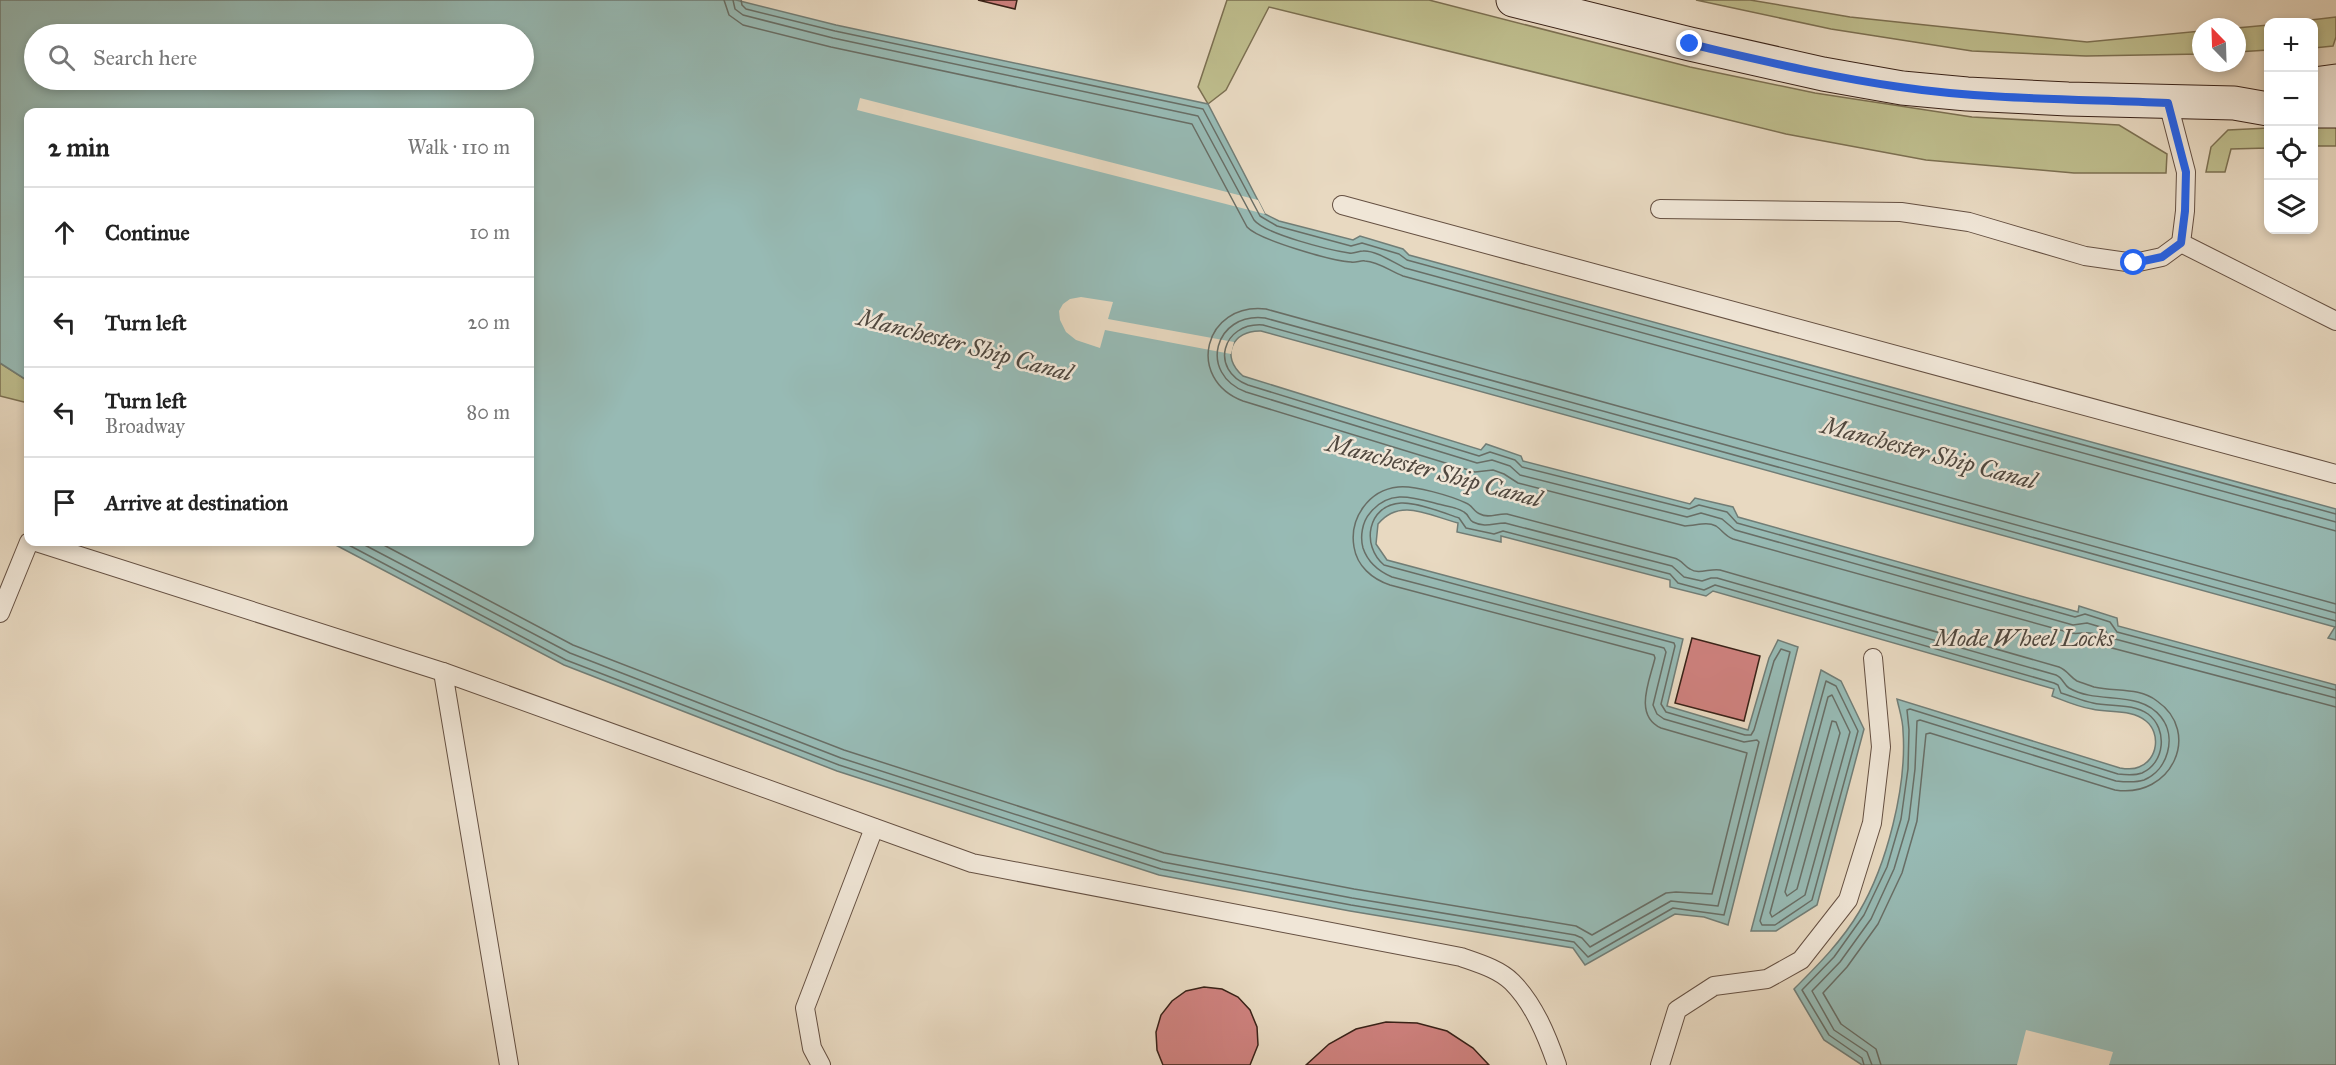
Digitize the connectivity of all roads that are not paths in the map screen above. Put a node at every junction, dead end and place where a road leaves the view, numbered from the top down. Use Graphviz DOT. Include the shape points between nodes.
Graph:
graph roads {
  1 [pos="1513,0"];
  2 [pos="2336,81"];
  3 [pos="2318,83"];
  4 [pos="2264,94"];
  5 [pos="2168,103"];
  6 [pos="2234,103"];
  7 [pos="2264,108"];
  8 [pos="2318,111"];
  9 [pos="2336,111"];
  10 [pos="1342,205"];
  11 [pos="1660,209"];
  12 [pos="2181,243"];
  13 [pos="2336,321"];
  14 [pos="2336,474"];
  15 [pos="28,546"];
  16 [pos="49,546"];
  17 [pos="0,613"];
  18 [pos="1873,658"];
  19 [pos="443,672"];
  20 [pos="874,828"];
  21 [pos="509,1065"];
  22 [pos="820,1065"];
  23 [pos="1557,1065"];
  24 [pos="1660,1065"];
  1 -- 5 [label="street" via="1823,74 1902,87 1967,94"];
  2 -- 3 [label="street"];
  4 -- 6 [label="street"];
  5 -- 6 [label="street"];
  5 -- 12 [label="lane" via="2186,172"];
  6 -- 7 [label="street"];
  8 -- 9 [label="street"];
  10 -- 14 [label="lane"];
  11 -- 12 [label="lane" via="1901,212 1969,222 2085,256 2134,263 2162,257"];
  12 -- 13 [label="lane"];
  15 -- 17 [label="lane"];
  16 -- 19 [label="lane"];
  18 -- 24 [label="lane" via="1881,747 1872,823 1848,900 1801,960 1767,979 1714,986 1677,1010"];
  19 -- 20 [label="lane"];
  19 -- 21 [label="lane"];
  20 -- 22 [label="lane" via="805,1008 812,1048"];
  20 -- 23 [label="lane" via="972,863 1470,960 1512,981 1531,1007"];
}
